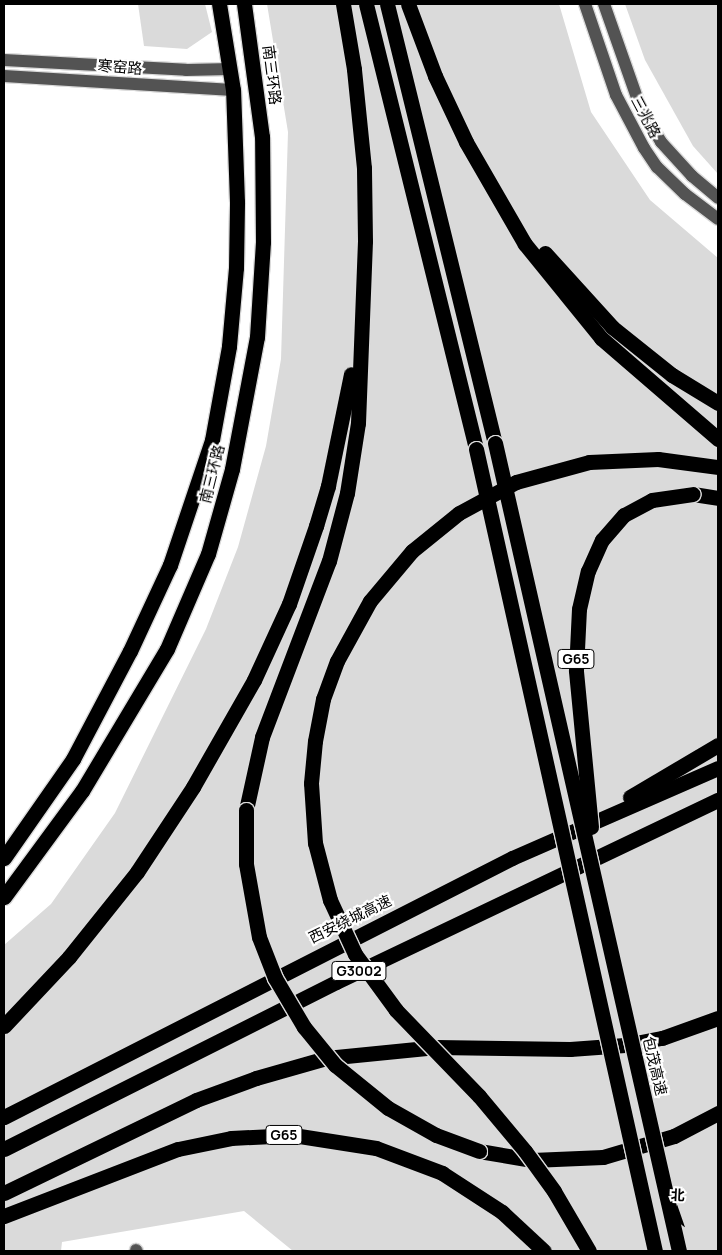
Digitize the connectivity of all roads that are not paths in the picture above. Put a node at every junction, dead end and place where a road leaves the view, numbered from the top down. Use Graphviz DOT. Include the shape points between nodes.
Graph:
graph roads {
  1 [pos="219,4"];
  2 [pos="244,4"];
  3 [pos="343,4"];
  4 [pos="366,4"];
  5 [pos="387,4"];
  6 [pos="408,4"];
  7 [pos="584,4"];
  8 [pos="604,4"];
  9 [pos="4,60"];
  10 [pos="231,69"];
  11 [pos="4,76"];
  12 [pos="233,90"];
  13 [pos="476,161"];
  14 [pos="718,198"];
  15 [pos="718,220"];
  16 [pos="361,316"];
  17 [pos="718,403"];
  18 [pos="718,438"];
  19 [pos="718,467"];
  20 [pos="718,498"];
  21 [pos="718,745"];
  22 [pos="718,768"];
  23 [pos="718,800"];
  24 [pos="543,844"];
  25 [pos="4,858"];
  26 [pos="597,888"];
  27 [pos="4,897"];
  28 [pos="718,1018"];
  29 [pos="4,1026"];
  30 [pos="718,1114"];
  31 [pos="4,1117"];
  32 [pos="4,1149"];
  33 [pos="4,1193"];
  34 [pos="4,1216"];
  35 [pos="544,1251"];
  36 [pos="588,1251"];
  37 [pos="655,1251"];
  38 [pos="679,1251"];
  1 -- 10 [label="highway, 南三环路"];
  2 -- 27 [label="highway, 南三环路" via="262,137 263,251 251,379 228,486 208,554 167,649 82,791"];
  3 -- 16 [label="highway" via="354,69 364,168"];
  4 -- 37 [label="highway, bridge" via="476,449"];
  5 -- 26 [label="highway, bridge" via="495,443"];
  6 -- 13 [label="highway" via="434,76"];
  7 -- 15 [label="street, 三兆路" via="616,95 644,148 657,167"];
  8 -- 14 [label="street, 三兆路" via="640,106 661,142 692,176"];
  9 -- 10 [label="street, 寒窑路" via="186,70"];
  10 -- 12 [label="highway, 南三环路"];
  11 -- 12 [label="street, 寒窑路"];
  12 -- 25 [label="highway, 南三环路" via="236,268 229,346 212,440 173,556 130,651 73,759"];
  13 -- 17 [label="highway" via="536,243 593,309 652,360"];
  13 -- 18 [label="highway" via="526,244 578,312 621,357"];
  16 -- 29 [label="highway" via="328,486 289,604 254,680 193,787 137,872 69,957"];
  16 -- 30 [label="highway, bridge" via="358,423 347,493 318,598 260,744 246,810 246,870 259,937 275,978 304,1027 335,1065 388,1108 436,1135 479,1151 532,1160 603,1157 674,1136"];
  19 -- 36 [label="highway, bridge" via="658,459 589,462 516,482 459,514 412,551 370,601 337,661 323,699 315,741 311,783 315,843 330,900 355,954 396,1010 479,1096 525,1151 554,1191"];
  20 -- 26 [label="highway, G65, bridge" via="693,494 652,500 624,515 602,540 583,590 576,670"];
  21 -- 24 [label="highway"];
  22 -- 24 [label="highway, 西安绕城高速"];
  23 -- 32 [label="highway, G3002" via="381,960"];
  24 -- 31 [label="highway, 西安绕城高速" via="324,951"];
  26 -- 38 [label="highway, 包茂高速 / G65, bridge"];
  28 -- 33 [label="highway" via="662,1038 625,1045 570,1049 427,1048 326,1058 196,1100"];
  34 -- 35 [label="highway, G65" via="178,1149 232,1138 293,1135 376,1148 442,1173 495,1207"];
}
